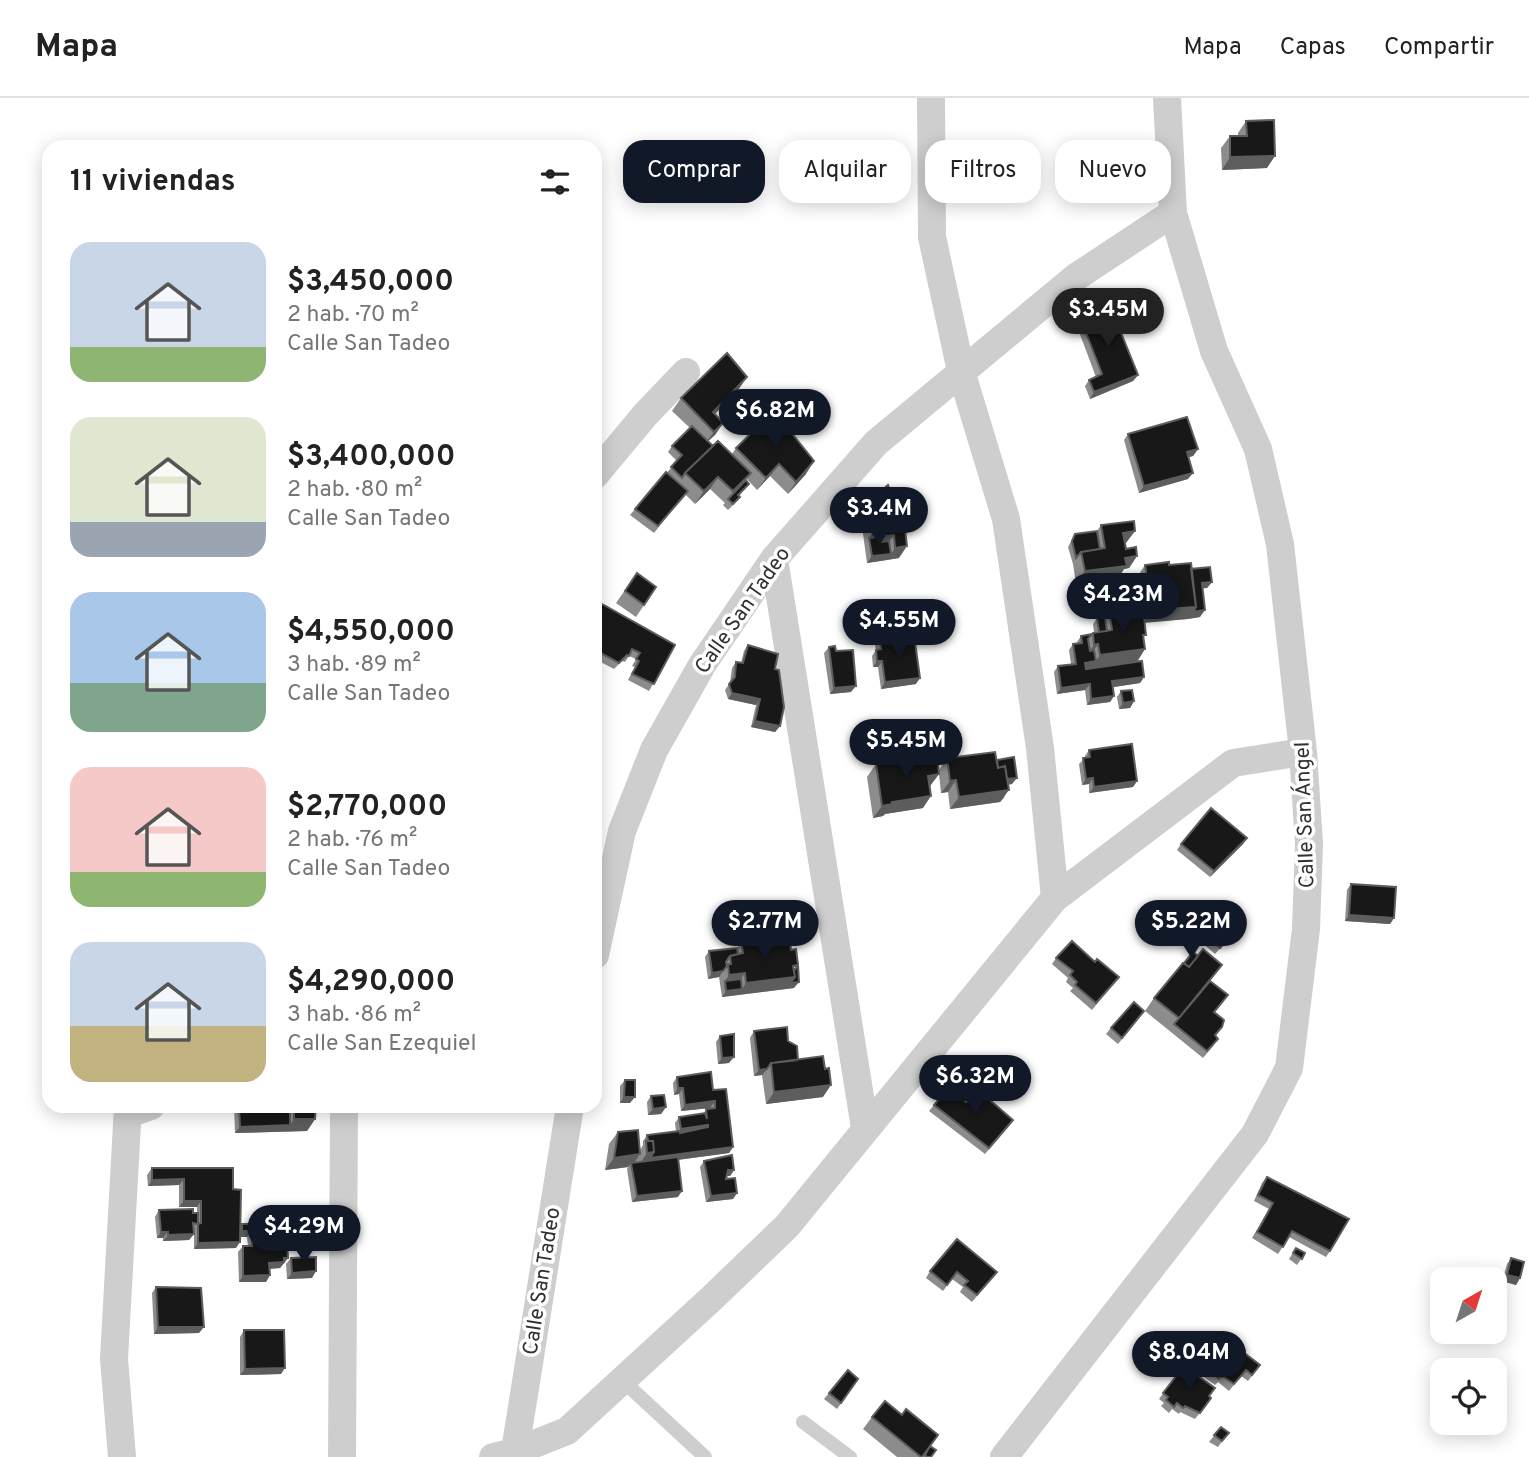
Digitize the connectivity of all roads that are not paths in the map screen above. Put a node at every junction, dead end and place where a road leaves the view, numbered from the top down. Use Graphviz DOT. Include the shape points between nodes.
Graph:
graph roads {
  1 [pos="932,98"];
  2 [pos="1167,98"];
  3 [pos="1173,213"];
  4 [pos="961,371"];
  5 [pos="686,372"];
  6 [pos="602,467"];
  7 [pos="774,559"];
  8 [pos="1303,752"];
  9 [pos="1055,898"];
  10 [pos="602,906"];
  11 [pos="135,1113"];
  12 [pos="344,1113"];
  13 [pos="569,1113"];
  14 [pos="865,1128"];
  15 [pos="623,1381"];
  16 [pos="803,1422"];
  17 [pos="507,1455"];
  18 [pos="122,1457"];
  19 [pos="342,1457"];
  20 [pos="705,1457"];
  21 [pos="850,1457"];
  22 [pos="1004,1457"];
  1 -- 4 [label="street" via="932,237"];
  2 -- 3 [label="street, Calle San Ángel"];
  3 -- 4 [label="street, Calle San Tadeo" via="1076,277"];
  3 -- 8 [label="street, Calle San Ángel" via="1214,351 1258,449 1270,497 1280,544"];
  4 -- 7 [label="street, Calle San Tadeo" via="876,443"];
  4 -- 9 [label="street" via="1006,519 1040,748"];
  5 -- 6 [label="street"];
  7 -- 10 [label="street, Calle San Tadeo" via="702,665 654,750 622,831"];
  7 -- 14 [label="street"];
  8 -- 9 [label="street" via="1233,763"];
  8 -- 22 [label="street, Calle San Ángel" via="1309,844 1306,929 1289,1068 1255,1134"];
  9 -- 14 [label="street"];
  11 -- 18 [label="street" via="114,1359"];
  12 -- 19 [label="street"];
  13 -- 17 [label="street, Calle San Tadeo"];
  14 -- 15 [label="street" via="787,1226"];
  15 -- 17 [label="street" via="567,1431"];
  15 -- 20 [label="lane"];
  16 -- 21 [label="lane"];
}
